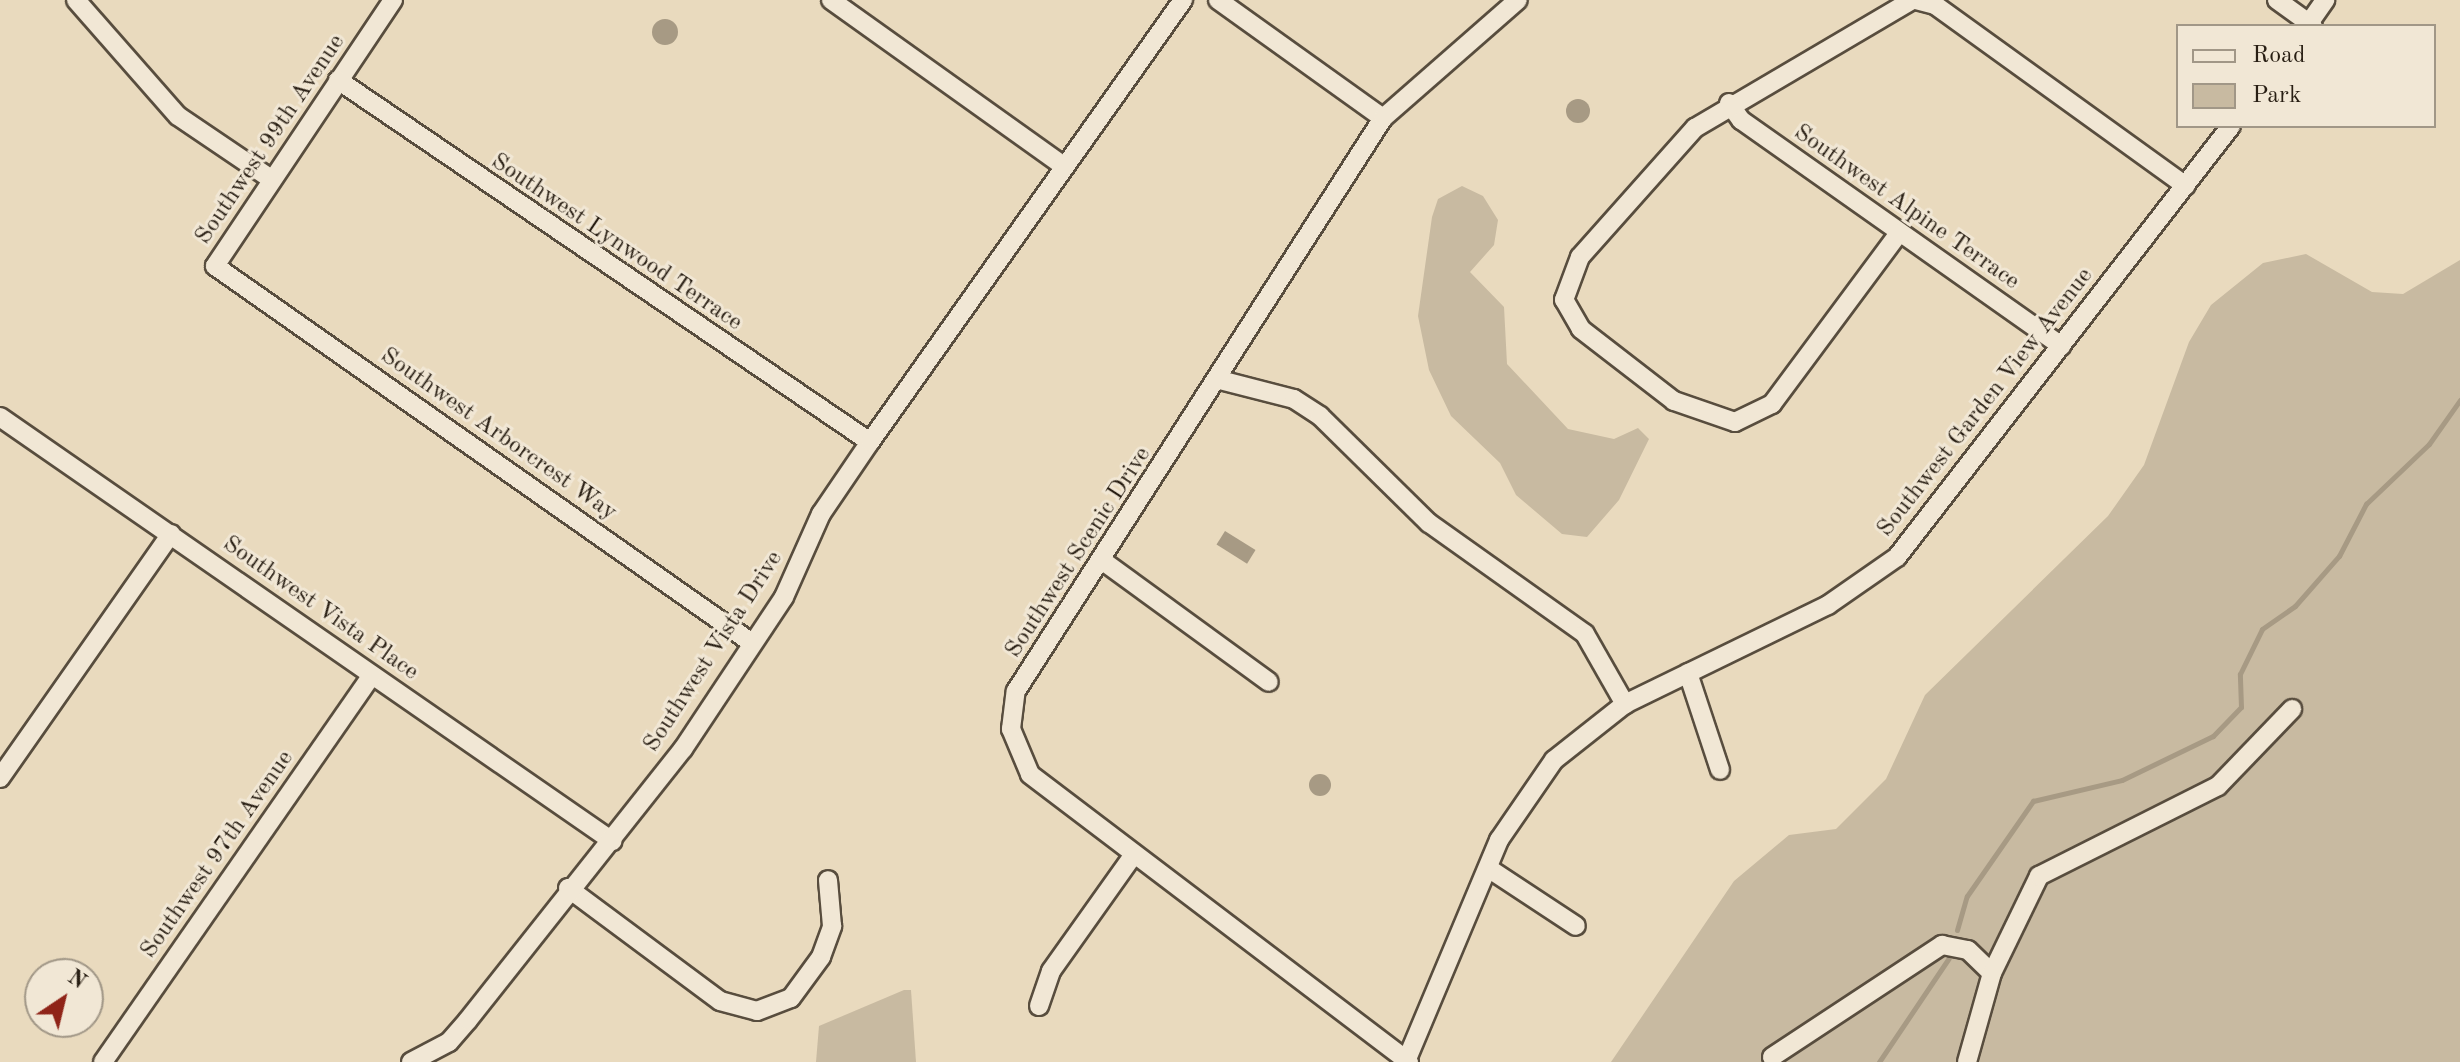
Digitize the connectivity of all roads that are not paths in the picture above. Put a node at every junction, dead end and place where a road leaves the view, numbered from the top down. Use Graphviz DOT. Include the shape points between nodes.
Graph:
graph roads {
  1 [pos="76,0"];
  2 [pos="393,0"];
  3 [pos="831,0"];
  4 [pos="1183,0"];
  5 [pos="1218,0"];
  6 [pos="1518,0"];
  7 [pos="1914,0"];
  8 [pos="2277,0"];
  9 [pos="2325,0"];
  10 [pos="2308,24"];
  11 [pos="2310,24"];
  12 [pos="338,80"];
  13 [pos="1729,103"];
  14 [pos="1383,118"];
  15 [pos="2230,128"];
  16 [pos="1064,166"];
  17 [pos="271,179"];
  18 [pos="2186,186"];
  19 [pos="1899,233"];
  20 [pos="215,266"];
  21 [pos="2061,346"];
  22 [pos="1220,380"];
  23 [pos="0,417"];
  24 [pos="870,442"];
  25 [pos="171,534"];
  26 [pos="1103,561"];
  27 [pos="752,643"];
  28 [pos="1688,673"];
  29 [pos="372,675"];
  30 [pos="1269,682"];
  31 [pos="1625,704"];
  32 [pos="2292,709"];
  33 [pos="1720,770"];
  34 [pos="0,778"];
  35 [pos="612,841"];
  36 [pos="1132,857"];
  37 [pos="1488,868"];
  38 [pos="828,880"];
  39 [pos="568,888"];
  40 [pos="1576,926"];
  41 [pos="1992,973"];
  42 [pos="1039,1006"];
  43 [pos="1807,1040"];
  44 [pos="1772,1057"];
  45 [pos="1408,1061"];
  46 [pos="103,1062"];
  47 [pos="411,1062"];
  48 [pos="1797,1062"];
  49 [pos="1967,1062"];
  1 -- 17 [label="street" via="178,116"];
  2 -- 12 [label="street, Southwest 99th Avenue"];
  3 -- 16 [label="street"];
  4 -- 16 [label="street, Southwest Vista Drive"];
  5 -- 14 [label="street"];
  6 -- 14 [label="street, Southwest Scenic Drive"];
  7 -- 13 [label="street"];
  7 -- 18 [label="street" via="1935,5"];
  8 -- 10 [label="street"];
  9 -- 11 [label="street"];
  12 -- 17 [label="street, Southwest 99th Avenue"];
  12 -- 24 [label="street, Southwest Lynwood Terrace"];
  13 -- 19 [label="street, Southwest Alpine Terrace" via="1741,120"];
  13 -- 19 [label="street" via="1695,128 1580,257 1564,300 1581,329 1663,392 1735,422 1772,404"];
  14 -- 22 [label="street, Southwest Scenic Drive"];
  15 -- 18 [label="street, Southwest Garden View Avenue"];
  16 -- 24 [label="street, Southwest Vista Drive"];
  17 -- 20 [label="street, Southwest 99th Avenue"];
  18 -- 21 [label="street, Southwest Garden View Avenue"];
  19 -- 21 [label="street, Southwest Alpine Terrace"];
  20 -- 27 [label="street, Southwest Arborcrest Way"];
  21 -- 28 [label="street, Southwest Garden View Avenue" via="1897,557 1828,605"];
  22 -- 26 [label="street, Southwest Scenic Drive"];
  22 -- 31 [label="street" via="1294,399 1320,416 1429,523 1585,634"];
  23 -- 25 [label="street, Southwest Vista Place"];
  24 -- 27 [label="street, Southwest Vista Drive"];
  25 -- 29 [label="street, Southwest Vista Place"];
  25 -- 34 [label="street"];
  26 -- 30 [label="street"];
  26 -- 36 [label="street, Southwest Scenic Drive" via="1016,691 1011,729 1030,774"];
  27 -- 35 [label="street, Southwest Vista Drive"];
  28 -- 31 [label="street, Southwest Garden View Avenue"];
  28 -- 33 [label="street"];
  29 -- 35 [label="street, Southwest Vista Place"];
  29 -- 46 [label="street, Southwest 97th Avenue"];
  31 -- 37 [label="street, Southwest Garden View Avenue" via="1554,760 1522,800"];
  32 -- 41 [label="street" via="2218,786 2039,876"];
  35 -- 39 [label="street, Southwest Vista Drive"];
  36 -- 42 [label="street" via="1051,971"];
  36 -- 45 [label="street, Southwest Scenic Drive"];
  37 -- 40 [label="street"];
  37 -- 45 [label="street, Southwest Garden View Avenue"];
  38 -- 39 [label="street" via="832,926 821,957 791,998 757,1011 720,1001"];
  39 -- 47 [label="street, Southwest Vista Drive" via="449,1042"];
  41 -- 43 [label="street" via="1968,950 1942,945"];
  41 -- 49 [label="street"];
  43 -- 44 [label="street"];
  43 -- 48 [label="street"];
}
